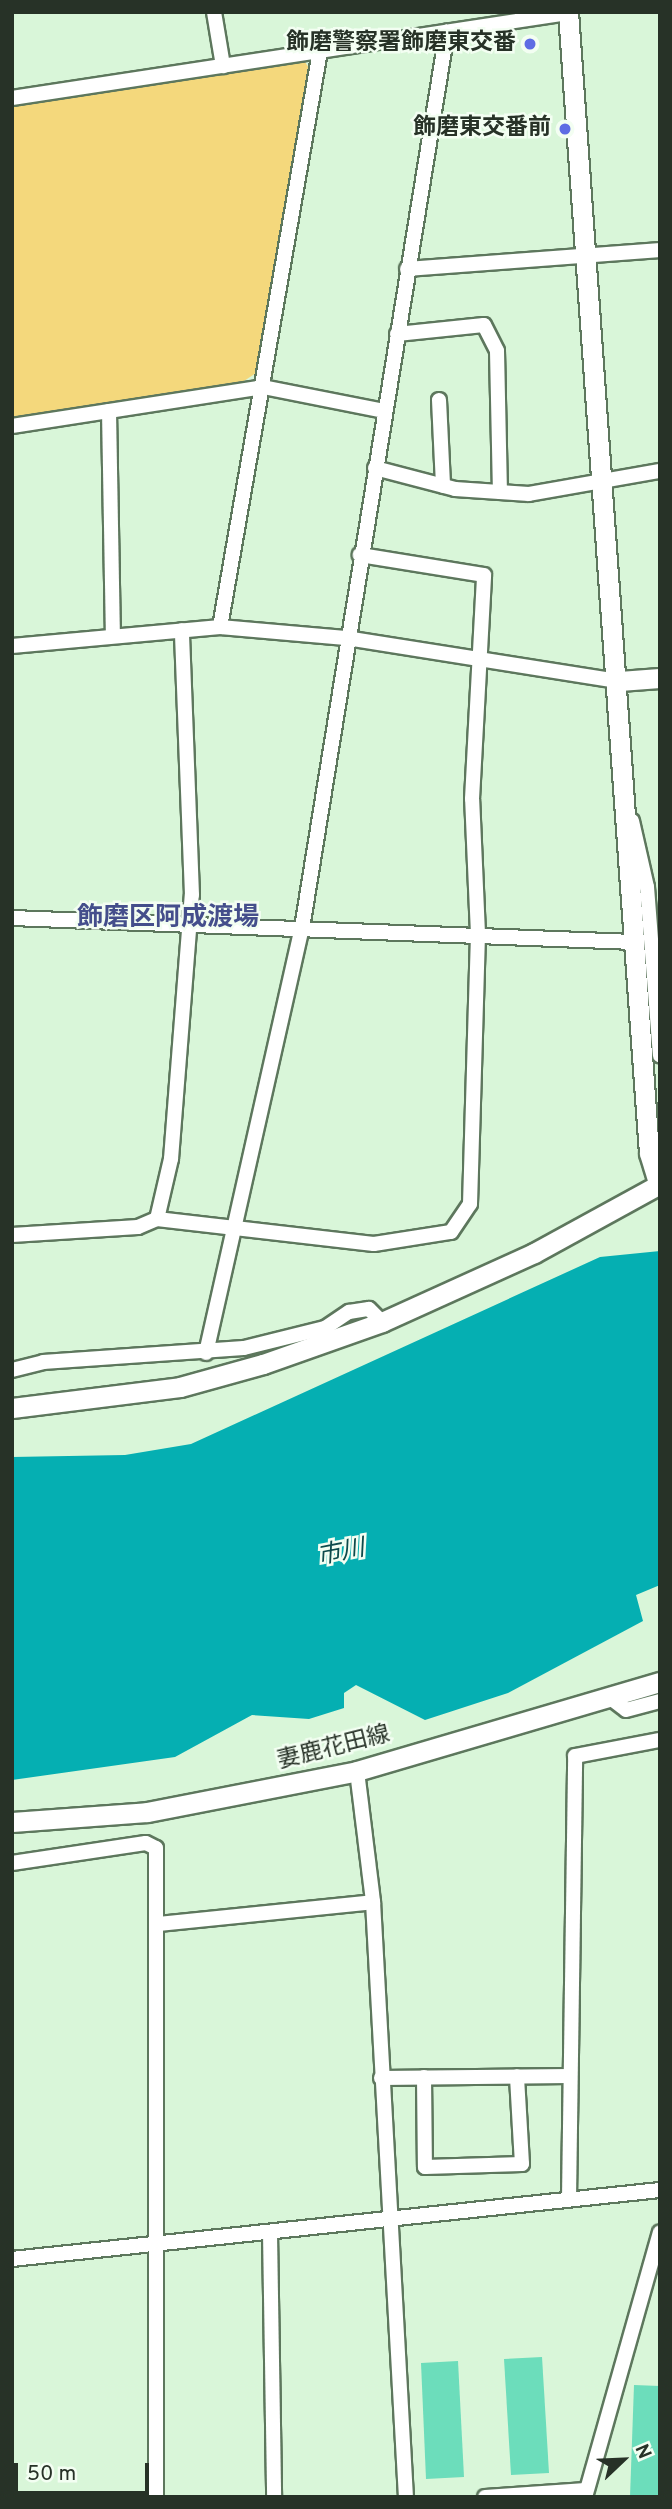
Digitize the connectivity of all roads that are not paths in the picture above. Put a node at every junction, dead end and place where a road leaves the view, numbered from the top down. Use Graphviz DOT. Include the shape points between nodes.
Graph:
graph roads {
  1 [pos="214,12"];
  2 [pos="568,13"];
  3 [pos="447,32"];
  4 [pos="320,51"];
  5 [pos="223,66"];
  6 [pos="12,98"];
  7 [pos="660,250"];
  8 [pos="589,259"];
  9 [pos="408,269"];
  10 [pos="397,334"];
  11 [pos="263,387"];
  12 [pos="439,400"];
  13 [pos="109,411"];
  14 [pos="384,411"];
  15 [pos="12,426"];
  16 [pos="375,468"];
  17 [pos="660,471"];
  18 [pos="605,481"];
  19 [pos="443,486"];
  20 [pos="500,492"];
  21 [pos="360,555"];
  22 [pos="220,627"];
  23 [pos="182,630"];
  24 [pos="113,635"];
  25 [pos="346,638"];
  26 [pos="12,646"];
  27 [pos="479,660"];
  28 [pos="660,678"];
  29 [pos="619,681"];
  30 [pos="622,779"];
  31 [pos="12,918"];
  32 [pos="187,922"];
  33 [pos="302,928"];
  34 [pos="478,934"];
  35 [pos="634,942"];
  36 [pos="660,1056"];
  37 [pos="659,1185"];
  38 [pos="157,1219"];
  39 [pos="238,1228"];
  40 [pos="12,1236"];
  41 [pos="382,1322"];
  42 [pos="206,1353"];
  43 [pos="12,1370"];
  44 [pos="12,1408"];
  45 [pos="660,1682"];
  46 [pos="609,1697"];
  47 [pos="660,1701"];
  48 [pos="660,1740"];
  49 [pos="357,1771"];
  50 [pos="12,1822"];
  51 [pos="12,1863"];
  52 [pos="373,1902"];
  53 [pos="158,1924"];
  54 [pos="517,2076"];
  55 [pos="570,2076"];
  56 [pos="424,2077"];
  57 [pos="381,2078"];
  58 [pos="660,2190"];
  59 [pos="569,2199"];
  60 [pos="388,2221"];
  61 [pos="660,2232"];
  62 [pos="270,2233"];
  63 [pos="152,2245"];
  64 [pos="12,2259"];
  65 [pos="586,2493"];
  66 [pos="156,2497"];
  67 [pos="274,2497"];
  68 [pos="406,2497"];
  69 [pos="485,2497"];
  1 -- 5 [label="street"];
  2 -- 3 [label="street"];
  2 -- 8 [label="street"];
  3 -- 4 [label="street"];
  3 -- 9 [label="street"];
  4 -- 5 [label="street"];
  4 -- 11 [label="street"];
  5 -- 6 [label="street"];
  7 -- 8 [label="street"];
  8 -- 9 [label="street"];
  8 -- 18 [label="street"];
  9 -- 10 [label="street"];
  10 -- 14 [label="street"];
  10 -- 20 [label="street" via="484,325 497,351"];
  11 -- 13 [label="street"];
  11 -- 14 [label="street"];
  11 -- 22 [label="street"];
  12 -- 19 [label="street"];
  13 -- 15 [label="street"];
  13 -- 24 [label="street"];
  14 -- 16 [label="street"];
  16 -- 19 [label="street"];
  16 -- 21 [label="street"];
  17 -- 18 [label="street"];
  18 -- 20 [label="street" via="530,494"];
  18 -- 29 [label="street"];
  19 -- 20 [label="street"];
  21 -- 25 [label="street"];
  21 -- 27 [label="street" via="484,575"];
  22 -- 23 [label="street"];
  22 -- 25 [label="street"];
  23 -- 24 [label="street"];
  23 -- 32 [label="street" via="192,895"];
  24 -- 26 [label="street"];
  25 -- 27 [label="street"];
  25 -- 33 [label="street"];
  27 -- 29 [label="street"];
  27 -- 34 [label="street" via="472,799"];
  28 -- 29 [label="street"];
  29 -- 30 [label="street"];
  30 -- 35 [label="street"];
  30 -- 36 [label="street" via="647,887"];
  31 -- 32 [label="street"];
  32 -- 33 [label="street"];
  32 -- 38 [label="street" via="171,1158"];
  33 -- 34 [label="street"];
  33 -- 39 [label="street"];
  34 -- 35 [label="street"];
  34 -- 39 [label="street" via="470,1204 452,1232 374,1244"];
  35 -- 37 [label="street" via="649,1153"];
  37 -- 41 [label="street" via="534,1254"];
  38 -- 39 [label="street"];
  38 -- 40 [label="street" via="138,1227"];
  39 -- 42 [label="street"];
  41 -- 42 [label="street" via="369,1309 349,1312 325,1328"];
  41 -- 44 [label="street" via="180,1387"];
  42 -- 43 [label="street" via="43,1362"];
  45 -- 46 [label="street, 妻鹿花田線"];
  46 -- 47 [label="street" via="626,1710"];
  46 -- 49 [label="street, 妻鹿花田線"];
  48 -- 55 [label="street" via="575,1756"];
  49 -- 50 [label="street, 妻鹿花田線" via="147,1812"];
  49 -- 52 [label="street"];
  51 -- 53 [label="street" via="146,1843 156,1849"];
  52 -- 53 [label="street"];
  52 -- 57 [label="street"];
  53 -- 63 [label="street"];
  54 -- 55 [label="street"];
  54 -- 56 [label="street"];
  54 -- 56 [label="street" via="522,2164 425,2167"];
  55 -- 59 [label="street"];
  56 -- 57 [label="street"];
  57 -- 60 [label="street"];
  58 -- 59 [label="street"];
  59 -- 60 [label="street"];
  60 -- 62 [label="street"];
  60 -- 68 [label="street"];
  61 -- 65 [label="street"];
  62 -- 63 [label="street"];
  62 -- 67 [label="street"];
  63 -- 64 [label="street"];
  63 -- 66 [label="street"];
  65 -- 69 [label="street"];
}
